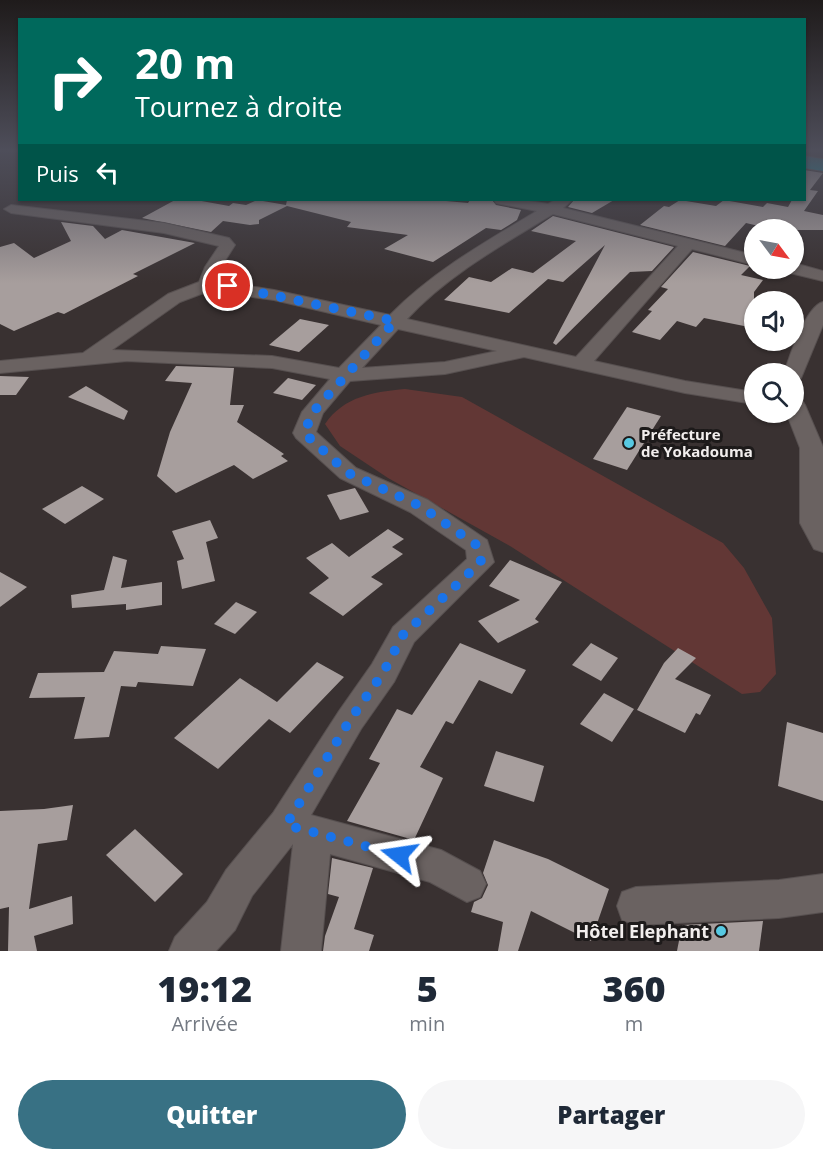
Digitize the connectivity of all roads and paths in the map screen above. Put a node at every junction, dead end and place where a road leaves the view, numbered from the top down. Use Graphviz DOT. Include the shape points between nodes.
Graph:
graph roads {
  1 [pos="515,201"];
  2 [pos="558,204"];
  3 [pos="11,209"];
  4 [pos="688,244"];
  5 [pos="744,258"];
  6 [pos="804,271"];
  7 [pos="823,276"];
  8 [pos="207,285"];
  9 [pos="823,307"];
  10 [pos="395,321"];
  11 [pos="528,350"];
  12 [pos="91,356"];
  13 [pos="581,363"];
  14 [pos="797,363"];
  15 [pos="0,367"];
  16 [pos="344,375"];
  17 [pos="744,396"];
  18 [pos="804,422"];
  19 [pos="818,447"];
  20 [pos="820,531"];
  21 [pos="300,828"];
  22 [pos="467,884"];
  23 [pos="823,892"];
  24 [pos="636,906"];
  25 [pos="189,951"];
  26 [pos="301,951"];
  1 -- 2 [label="street"];
  2 -- 4 [label="street"];
  2 -- 10 [label="street" via="460,265"];
  3 -- 8 [label="street" via="165,228 223,241 227,244 225,251 213,267"];
  4 -- 5 [label="street"];
  4 -- 13 [label="street"];
  6 -- 7 [label="street"];
  8 -- 10 [label="street"];
  8 -- 12 [label="street" via="174,298"];
  9 -- 14 [label="street"];
  10 -- 11 [label="street"];
  10 -- 16 [label="street"];
  11 -- 13 [label="street"];
  11 -- 16 [label="street" via="445,368"];
  12 -- 15 [label="street"];
  12 -- 16 [label="street" via="272,362"];
  13 -- 17 [label="street"];
  16 -- 21 [label="street" via="313,412 304,433 348,473 420,506 478,546 481,562 403,635 383,673 350,720"];
  18 -- 19 [label="street"];
  19 -- 20 [label="street"];
  21 -- 22 [label="street" via="441,868"];
  21 -- 25 [label="street" via="239,883 221,916"];
  21 -- 26 [label="street"];
  23 -- 24 [label="street" via="779,899"];
}
